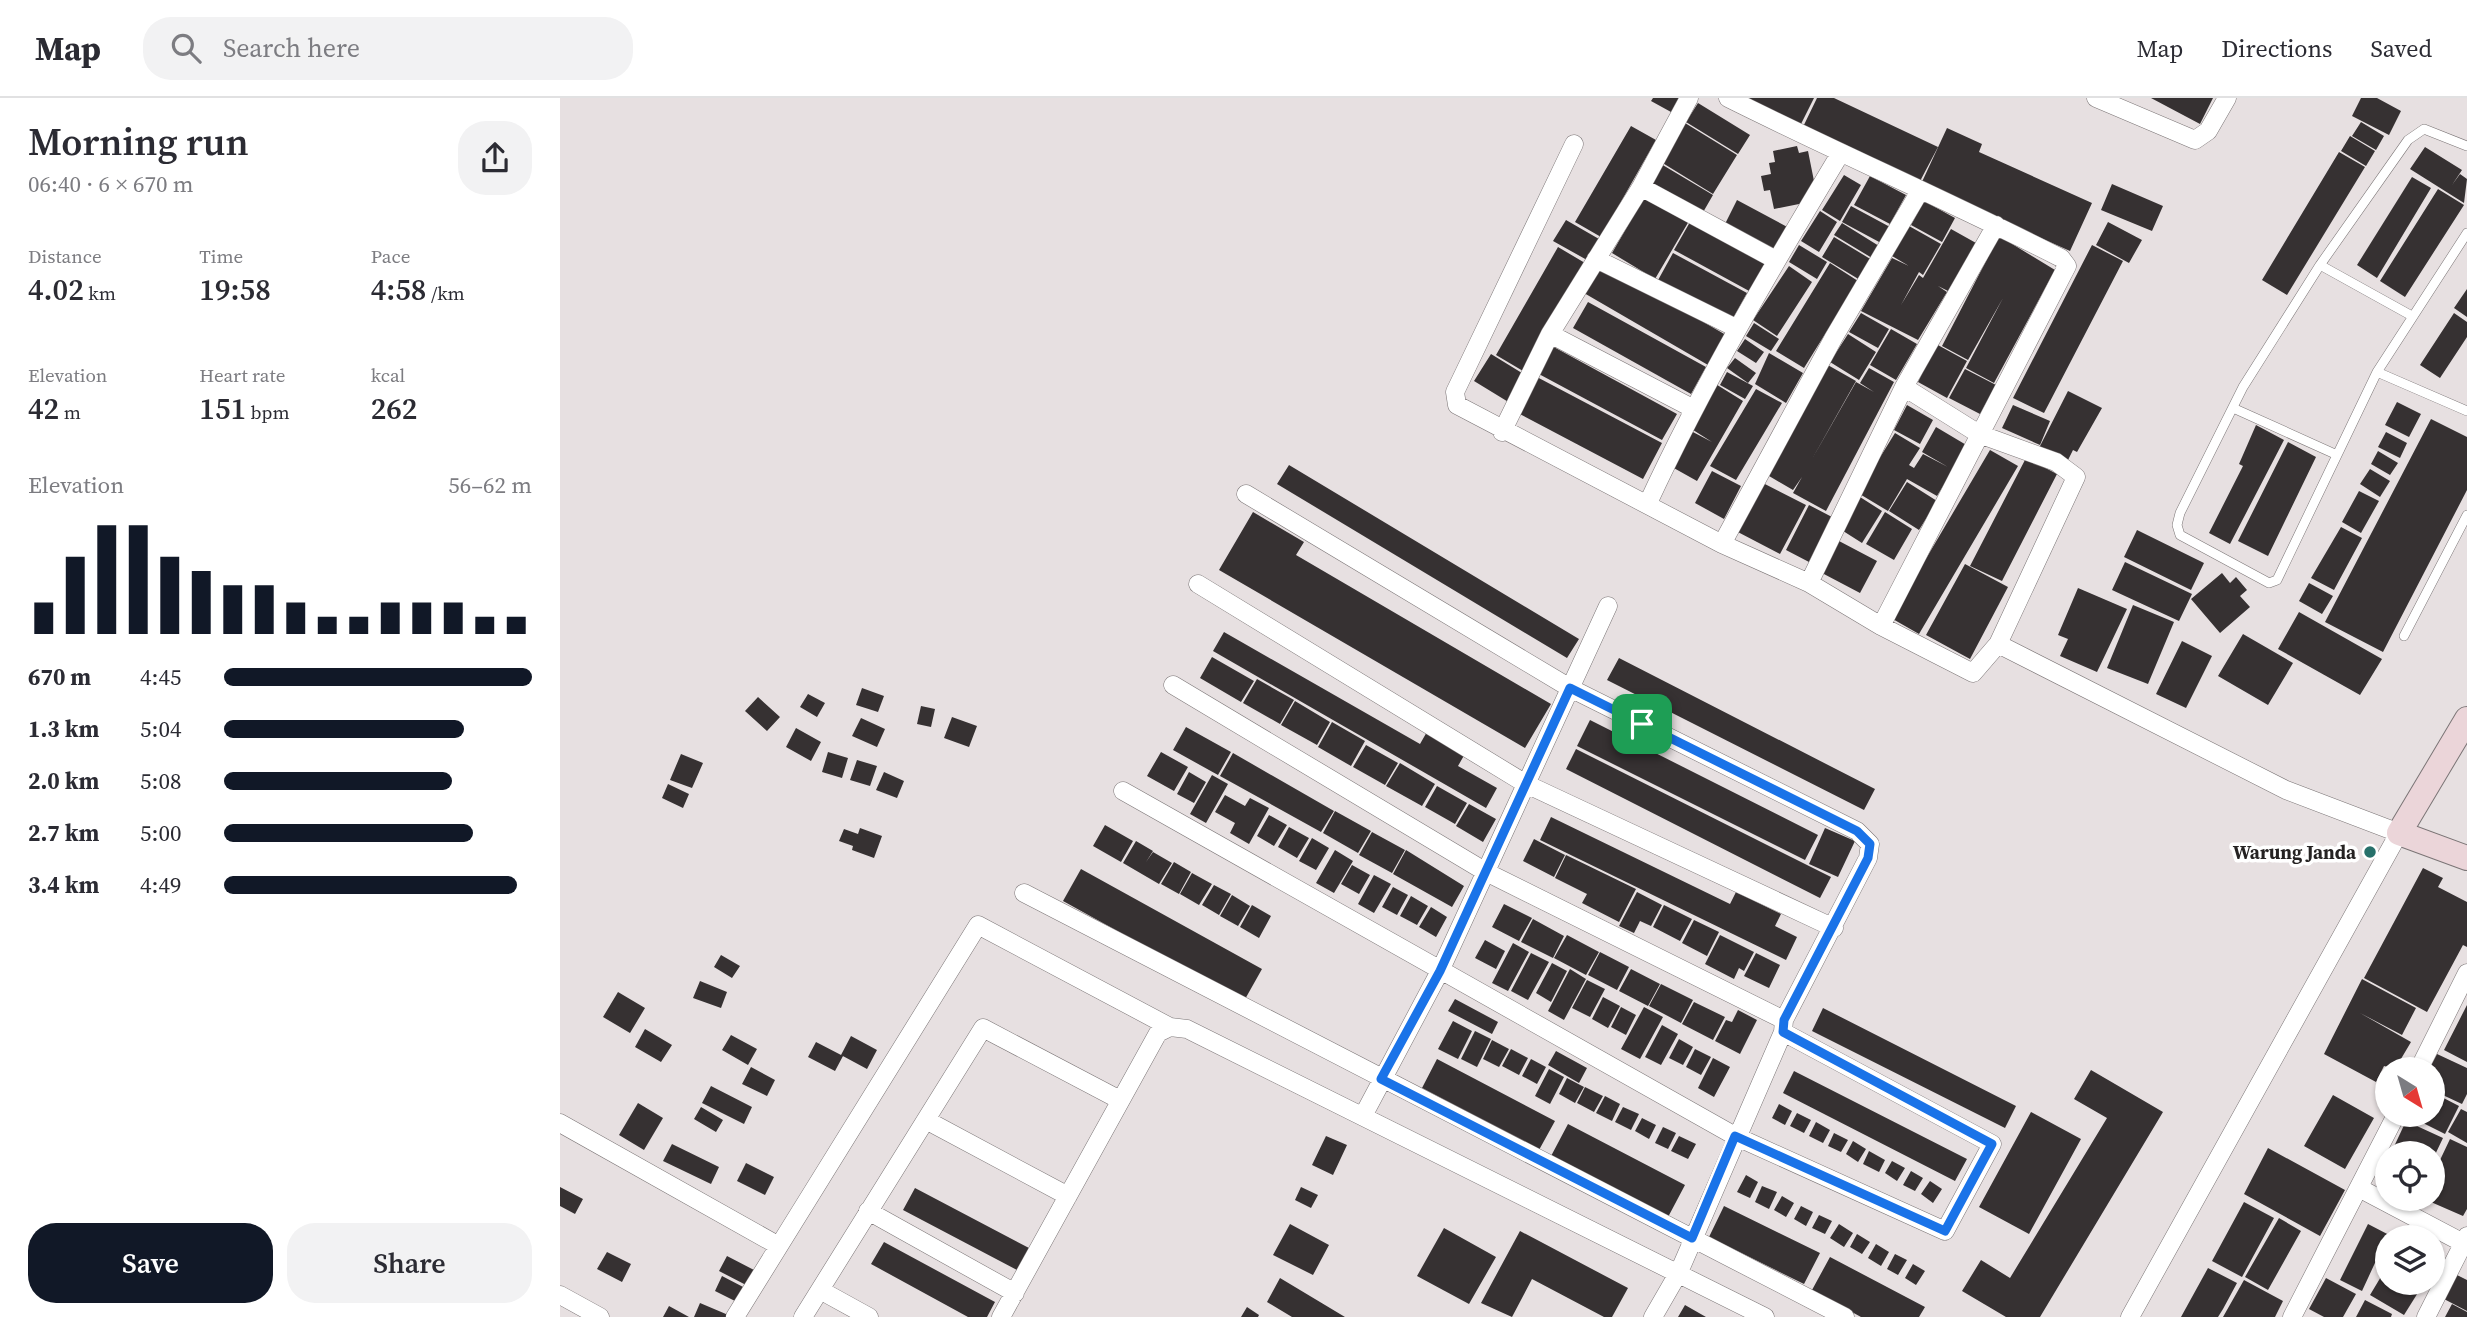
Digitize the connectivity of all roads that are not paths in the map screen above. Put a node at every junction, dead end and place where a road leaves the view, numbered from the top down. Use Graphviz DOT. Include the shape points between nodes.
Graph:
graph roads {
  1 [pos="1689,98"];
  2 [pos="1728,98"];
  3 [pos="2096,98"];
  4 [pos="2227,98"];
  5 [pos="1574,144"];
  6 [pos="2467,146"];
  7 [pos="1840,154"];
  8 [pos="1641,187"];
  9 [pos="1920,191"];
  10 [pos="1996,225"];
  11 [pos="2467,233"];
  12 [pos="1596,259"];
  13 [pos="1776,260"];
  14 [pos="2320,265"];
  15 [pos="2412,316"];
  16 [pos="1736,328"];
  17 [pos="1550,334"];
  18 [pos="2377,372"];
  19 [pos="1904,387"];
  20 [pos="1692,408"];
  21 [pos="2233,408"];
  22 [pos="2467,411"];
  23 [pos="1503,432"];
  24 [pos="1979,434"];
  25 [pos="2335,454"];
  26 [pos="1246,494"];
  27 [pos="1648,503"];
  28 [pos="2467,515"];
  29 [pos="1722,544"];
  30 [pos="1809,583"];
  31 [pos="1198,584"];
  32 [pos="1608,606"];
  33 [pos="1881,626"];
  34 [pos="2404,636"];
  35 [pos="1998,644"];
  36 [pos="1173,685"];
  37 [pos="1570,688"];
  38 [pos="2467,719"];
  39 [pos="1526,784"];
  40 [pos="1123,791"];
  41 [pos="2399,833"];
  42 [pos="2467,858"];
  43 [pos="1486,872"];
  44 [pos="1024,893"];
  45 [pos="1834,928"];
  46 [pos="1440,971"];
  47 [pos="2467,973"];
  48 [pos="1783,1026"];
  49 [pos="1170,1027"];
  50 [pos="2425,1057"];
  51 [pos="1381,1079"];
  52 [pos="1120,1100"];
  53 [pos="1363,1116"];
  54 [pos="926,1120"];
  55 [pos="560,1123"];
  56 [pos="2390,1127"];
  57 [pos="1735,1136"];
  58 [pos="2359,1188"];
  59 [pos="1068,1196"];
  60 [pos="868,1211"];
  61 [pos="1692,1238"];
  62 [pos="2466,1241"];
  63 [pos="779,1247"];
  64 [pos="1678,1272"];
  65 [pos="820,1290"];
  66 [pos="1014,1293"];
  67 [pos="560,1295"];
  68 [pos="600,1317"];
  69 [pos="736,1317"];
  70 [pos="803,1317"];
  71 [pos="869,1317"];
  72 [pos="1001,1317"];
  73 [pos="1653,1317"];
  74 [pos="1765,1317"];
  75 [pos="1845,1317"];
  76 [pos="2130,1317"];
  77 [pos="2292,1317"];
  78 [pos="2426,1317"];
  1 -- 8 [label="street"];
  2 -- 7 [label="street"];
  3 -- 4 [label="street" via="2195,140 2208,131"];
  5 -- 23 [label="street" via="1455,391 1457,405"];
  6 -- 14 [label="lane" via="2431,130 2412,135"];
  7 -- 9 [label="street"];
  7 -- 13 [label="street"];
  8 -- 12 [label="street"];
  8 -- 13 [label="street"];
  9 -- 10 [label="street"];
  9 -- 29 [label="street" via="1834,337"];
  10 -- 19 [label="street"];
  10 -- 24 [label="street" via="2061,258 2067,266"];
  11 -- 15 [label="lane"];
  12 -- 16 [label="street"];
  12 -- 17 [label="street"];
  13 -- 16 [label="street"];
  14 -- 15 [label="lane"];
  14 -- 21 [label="lane"];
  15 -- 18 [label="lane"];
  16 -- 20 [label="street"];
  17 -- 20 [label="street"];
  17 -- 23 [label="street"];
  18 -- 22 [label="lane"];
  18 -- 25 [label="lane"];
  19 -- 24 [label="street"];
  19 -- 30 [label="street"];
  20 -- 27 [label="street"];
  21 -- 25 [label="lane"];
  21 -- 25 [label="lane" via="2177,525 2179,536 2269,583 2277,580"];
  23 -- 27 [label="street"];
  24 -- 33 [label="street"];
  24 -- 35 [label="street" via="2056,462 2076,477"];
  26 -- 37 [label="street"];
  27 -- 29 [label="street"];
  28 -- 34 [label="lane"];
  29 -- 30 [label="street"];
  30 -- 33 [label="street"];
  31 -- 39 [label="street"];
  32 -- 37 [label="street"];
  33 -- 35 [label="street" via="1969,673 1977,670"];
  35 -- 41 [label="street" via="2286,790"];
  36 -- 43 [label="street"];
  37 -- 39 [label="street"];
  37 -- 45 [label="street" via="1857,831 1870,844 1868,858"];
  38 -- 41 [label="street"];
  39 -- 43 [label="street"];
  39 -- 45 [label="street"];
  40 -- 46 [label="street"];
  41 -- 42 [label="street"];
  41 -- 76 [label="street"];
  43 -- 46 [label="street"];
  43 -- 48 [label="street"];
  44 -- 51 [label="street"];
  45 -- 48 [label="street"];
  46 -- 51 [label="street"];
  46 -- 57 [label="street"];
  47 -- 50 [label="street"];
  48 -- 57 [label="street"];
  48 -- 57 [label="street" via="1992,1144 1945,1231"];
  49 -- 52 [label="street" via="1158,1033"];
  49 -- 53 [label="street" via="1187,1029"];
  49 -- 63 [label="street" via="978,925"];
  51 -- 53 [label="street"];
  51 -- 61 [label="street"];
  52 -- 54 [label="street" via="983,1028"];
  52 -- 59 [label="street"];
  53 -- 64 [label="street"];
  54 -- 59 [label="street"];
  54 -- 60 [label="street"];
  55 -- 63 [label="street"];
  56 -- 58 [label="street"];
  57 -- 61 [label="street"];
  58 -- 62 [label="street"];
  58 -- 77 [label="street"];
  59 -- 66 [label="street"];
  60 -- 65 [label="street"];
  60 -- 66 [label="street"];
  61 -- 64 [label="street"];
  61 -- 75 [label="street"];
  62 -- 78 [label="street"];
  63 -- 69 [label="street"];
  64 -- 73 [label="street"];
  64 -- 74 [label="street"];
  65 -- 70 [label="street"];
  65 -- 71 [label="street"];
  66 -- 72 [label="street"];
  67 -- 68 [label="street"];
}
